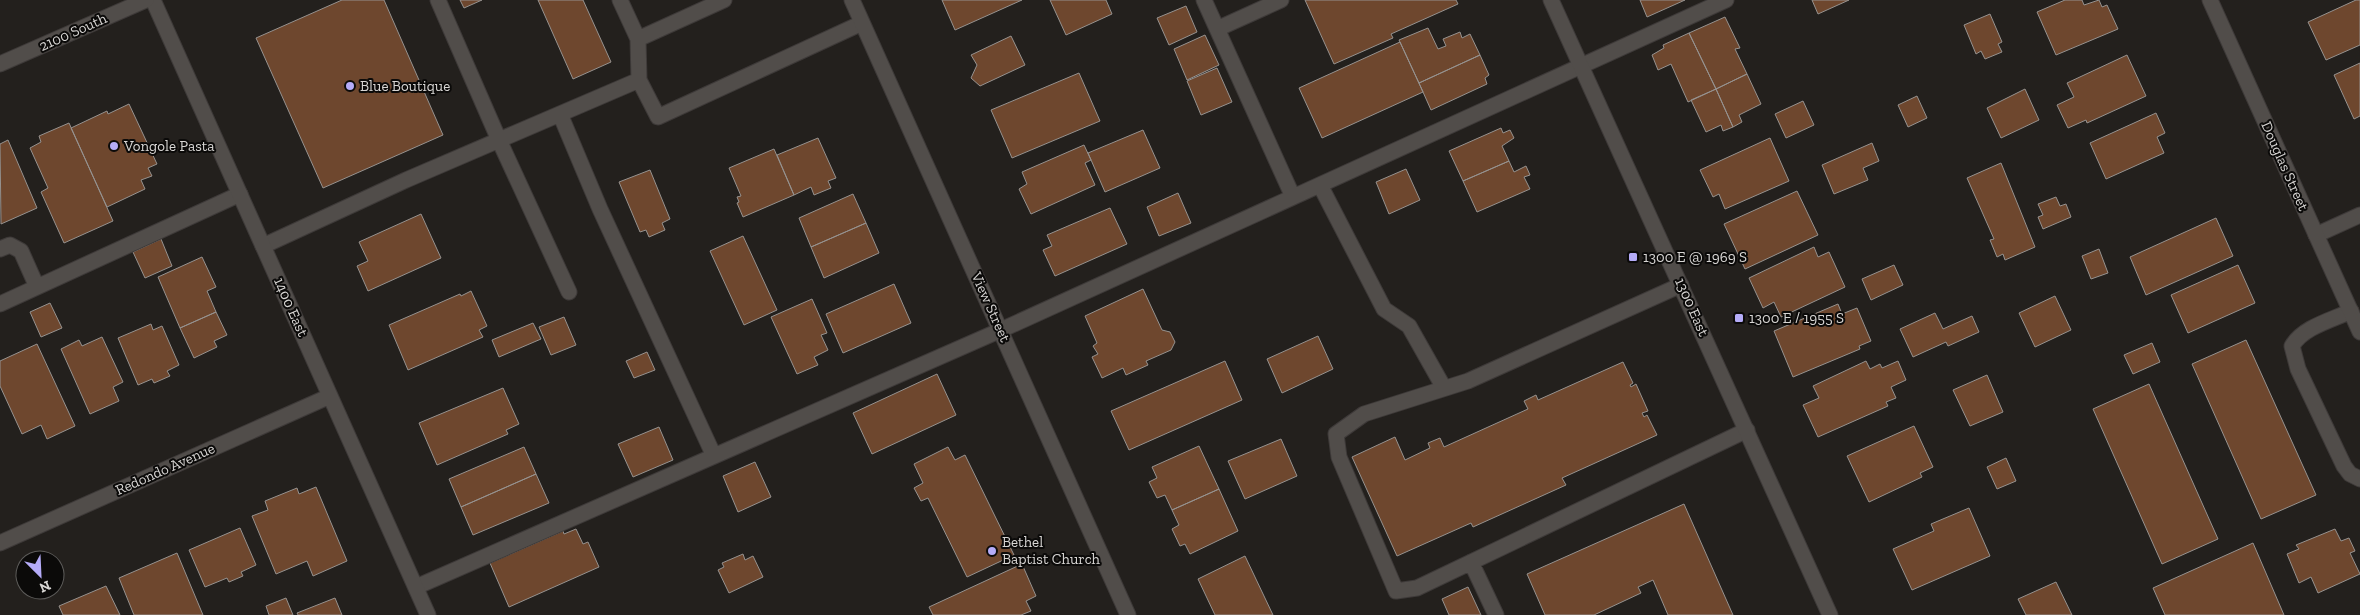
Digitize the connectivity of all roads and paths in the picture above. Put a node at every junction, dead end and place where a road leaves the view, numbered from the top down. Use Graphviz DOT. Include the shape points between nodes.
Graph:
graph roads {
  1 [pos="146,0"];
  2 [pos="152,0"];
  3 [pos="438,0"];
  4 [pos="620,0"];
  5 [pos="724,0"];
  6 [pos="852,0"];
  7 [pos="1204,0"];
  8 [pos="1281,0"];
  9 [pos="1551,0"];
  10 [pos="1726,0"];
  11 [pos="2210,0"];
  12 [pos="862,23"];
  13 [pos="1217,29"];
  14 [pos="638,39"];
  15 [pos="0,64"];
  16 [pos="1582,66"];
  17 [pos="639,80"];
  18 [pos="560,114"];
  19 [pos="499,140"];
  20 [pos="1320,185"];
  21 [pos="240,194"];
  22 [pos="1293,197"];
  23 [pos="2360,215"];
  24 [pos="2316,235"];
  25 [pos="263,246"];
  26 [pos="0,249"];
  27 [pos="1681,285"];
  28 [pos="37,287"];
  29 [pos="569,292"];
  30 [pos="0,304"];
  31 [pos="2351,311"];
  32 [pos="1001,330"];
  33 [pos="2360,332"];
  34 [pos="1444,388"];
  35 [pos="330,396"];
  36 [pos="1747,430"];
  37 [pos="714,456"];
  38 [pos="2360,479"];
  39 [pos="0,543"];
  40 [pos="1471,562"];
  41 [pos="416,587"];
  42 [pos="428,615"];
  43 [pos="1128,615"];
  44 [pos="1496,615"];
  45 [pos="1830,615"];
  1 -- 15 [label="street, 2100 South"];
  2 -- 21 [label="street, 1400 East"];
  3 -- 19 [label="street"];
  4 -- 14 [label="street"];
  5 -- 14 [label="street"];
  6 -- 12 [label="street, View Street"];
  7 -- 13 [label="street"];
  8 -- 13 [label="street"];
  9 -- 16 [label="street, 1300 East"];
  10 -- 16 [label="street"];
  11 -- 24 [label="street, Douglas Street"];
  12 -- 17 [label="street" via="658,117"];
  12 -- 32 [label="street, View Street"];
  13 -- 22 [label="street"];
  14 -- 17 [label="street"];
  16 -- 20 [label="street"];
  16 -- 27 [label="street, 1300 East"];
  17 -- 18 [label="street"];
  18 -- 19 [label="street"];
  18 -- 37 [label="street" via="600,209"];
  19 -- 25 [label="street"];
  19 -- 29 [label="street"];
  20 -- 22 [label="street"];
  20 -- 34 [label="street" via="1384,309 1409,326"];
  21 -- 25 [label="street, 1400 East"];
  21 -- 28 [label="street"];
  22 -- 32 [label="street"];
  23 -- 24 [label="street"];
  24 -- 31 [label="street, Douglas Street"];
  25 -- 35 [label="street, 1400 East"];
  26 -- 28 [label="street" via="10,245 21,251"];
  27 -- 34 [label="street" via="1468,381"];
  27 -- 36 [label="street, 1300 East"];
  28 -- 30 [label="street"];
  31 -- 33 [label="street, Douglas Street"];
  31 -- 38 [label="street" via="2297,337 2292,346 2298,369 2344,466"];
  32 -- 37 [label="street"];
  32 -- 43 [label="street, View Street"];
  34 -- 40 [label="street" via="1364,414 1336,434 1338,457 1396,591 1417,588"];
  35 -- 39 [label="street, Redondo Avenue"];
  35 -- 41 [label="street, 1400 East"];
  36 -- 40 [label="street"];
  36 -- 45 [label="street, 1300 East"];
  37 -- 41 [label="street"];
  40 -- 44 [label="street"];
  41 -- 42 [label="street, 1400 East"];
}
